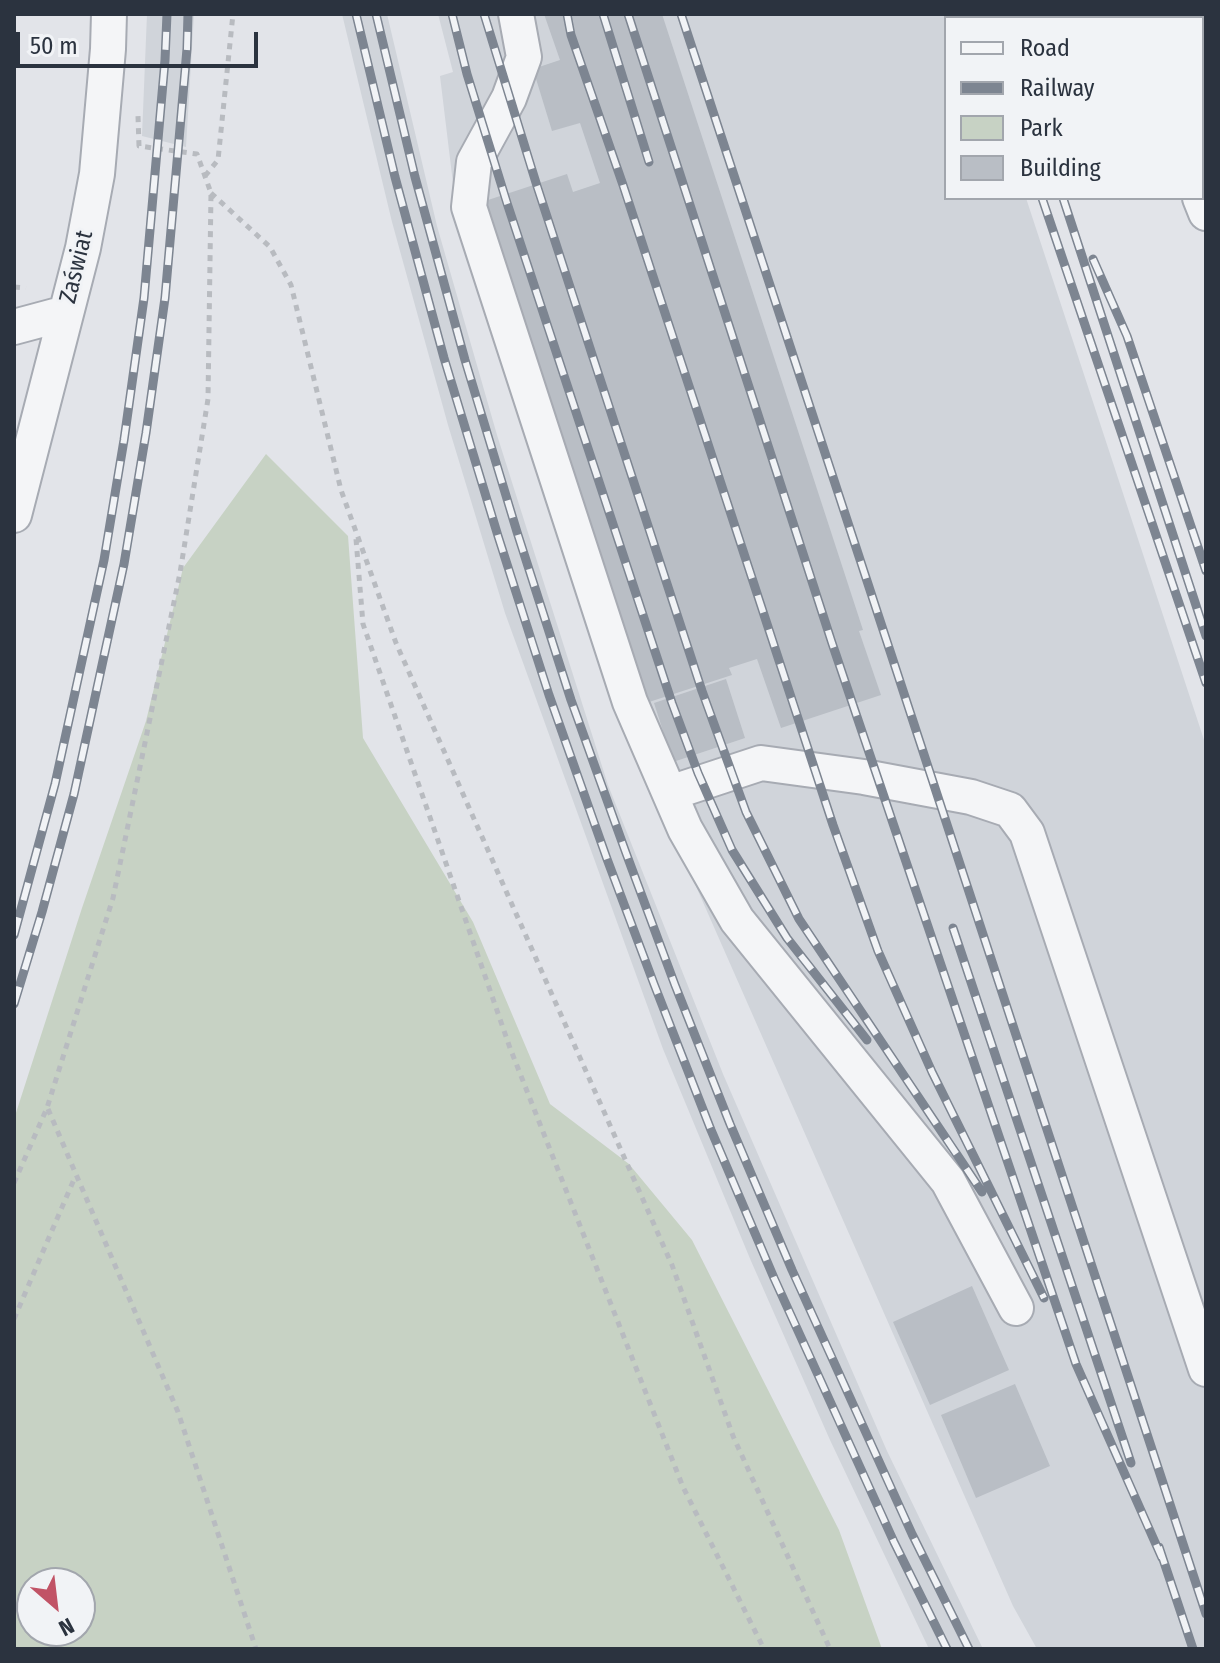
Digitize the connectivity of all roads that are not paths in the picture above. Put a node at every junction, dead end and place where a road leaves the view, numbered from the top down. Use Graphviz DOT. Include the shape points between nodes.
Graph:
graph roads {
  1 [pos="109,14"];
  2 [pos="516,14"];
  3 [pos="66,313"];
  4 [pos="14,327"];
  5 [pos="14,515"];
  6 [pos="670,793"];
  7 [pos="1016,1308"];
  8 [pos="1206,1369"];
  1 -- 3 [label="street, Zaświat" via="97,174"];
  2 -- 6 [label="street" via="524,57 509,98 474,162 469,207 630,702"];
  3 -- 4 [label="street"];
  3 -- 5 [label="street, Zaświat"];
  6 -- 7 [label="street" via="737,920 948,1181"];
  6 -- 8 [label="street" via="761,763 971,797 1010,810 1027,833"];
}
